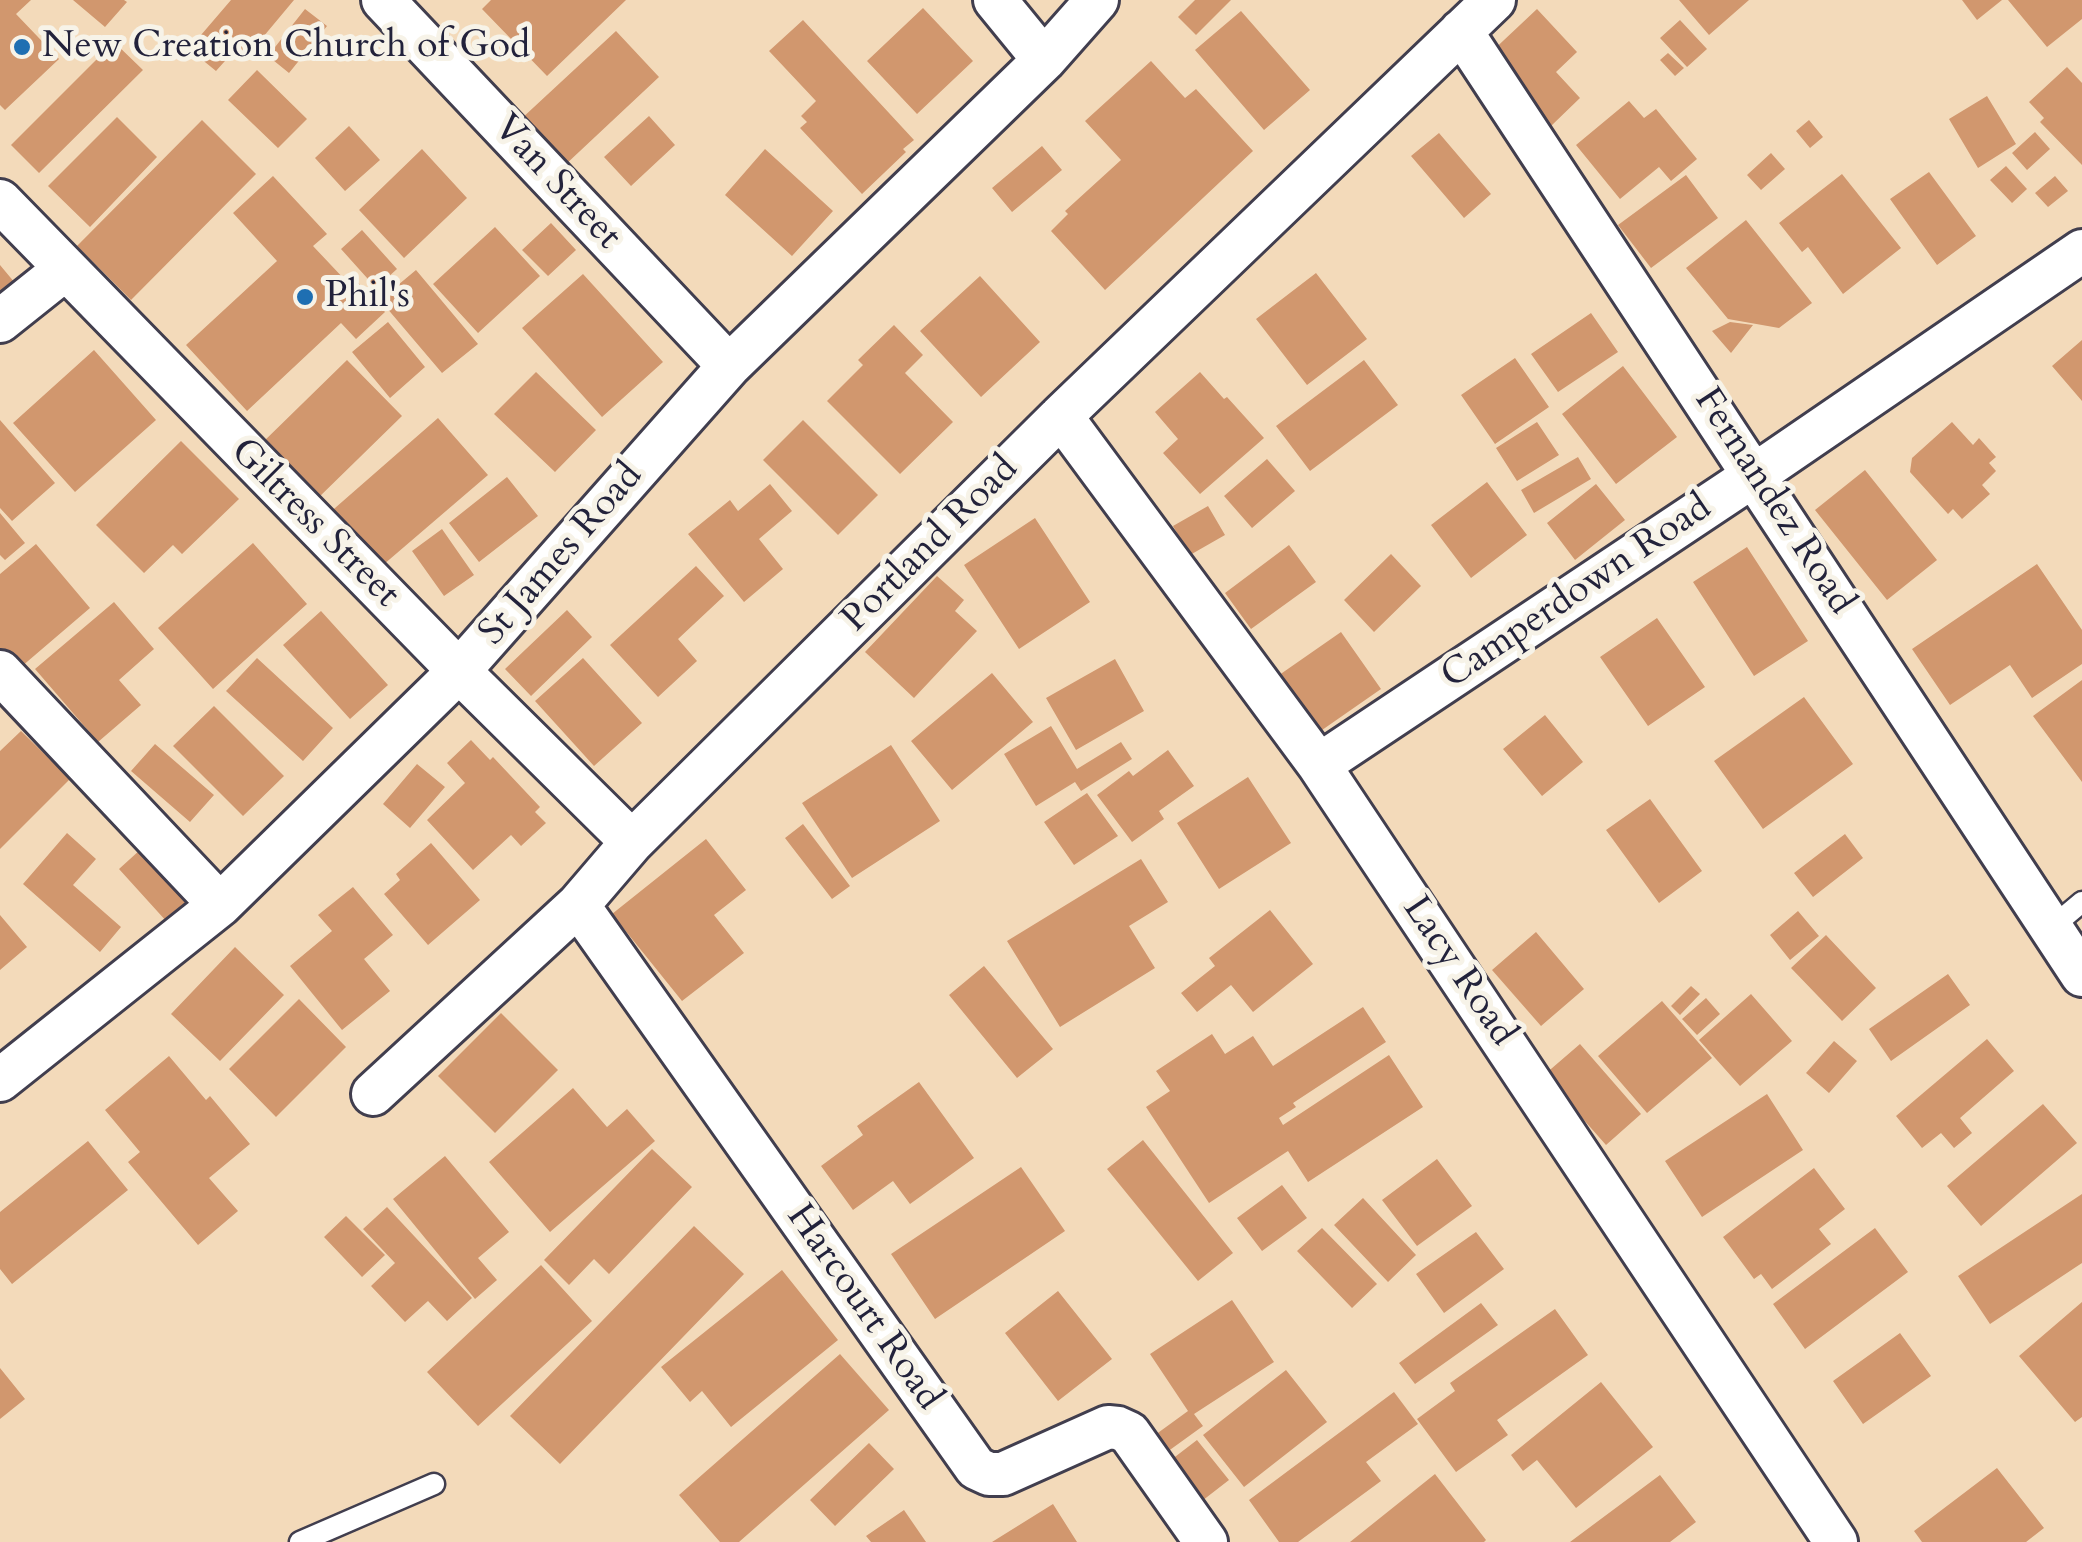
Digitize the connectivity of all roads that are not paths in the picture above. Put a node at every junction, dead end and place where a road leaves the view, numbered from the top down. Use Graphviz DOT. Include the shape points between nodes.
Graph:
graph roads {
  1 [pos="383,0"];
  2 [pos="994,0"];
  3 [pos="1097,0"];
  4 [pos="1494,0"];
  5 [pos="1462,31"];
  6 [pos="1044,60"];
  7 [pos="0,202"];
  8 [pos="2082,251"];
  9 [pos="64,270"];
  10 [pos="0,321"];
  11 [pos="730,366"];
  12 [pos="1061,416"];
  13 [pos="1756,474"];
  14 [pos="0,672"];
  15 [pos="459,672"];
  16 [pos="1319,765"];
  17 [pos="632,842"];
  18 [pos="220,904"];
  19 [pos="578,905"];
  20 [pos="2066,915"];
  21 [pos="2082,974"];
  22 [pos="0,1080"];
  23 [pos="374,1094"];
  24 [pos="434,1484"];
  25 [pos="300,1542"];
  26 [pos="1206,1542"];
  27 [pos="1836,1542"];
  1 -- 11 [label="street, Van Street"];
  2 -- 6 [label="street"];
  3 -- 6 [label="street, St James Road"];
  4 -- 5 [label="street, Portland Road"];
  5 -- 12 [label="street, Portland Road"];
  5 -- 13 [label="street, Fernandez Road"];
  6 -- 11 [label="street, St James Road"];
  7 -- 9 [label="street, Giltress Street"];
  8 -- 13 [label="street, Camperdown Road"];
  9 -- 10 [label="street"];
  9 -- 15 [label="street, Giltress Street"];
  11 -- 15 [label="street, St James Road"];
  12 -- 16 [label="street, Lacy Road"];
  12 -- 17 [label="street, Portland Road"];
  13 -- 16 [label="street, Camperdown Road"];
  13 -- 20 [label="street, Fernandez Road"];
  14 -- 18 [label="street"];
  15 -- 17 [label="street, Giltress Street"];
  15 -- 18 [label="street, St James Road"];
  16 -- 27 [label="street, Lacy Road"];
  17 -- 19 [label="street, Portland Road"];
  18 -- 22 [label="street, St James Road"];
  19 -- 23 [label="street, Portland Road"];
  19 -- 26 [label="street, Harcourt Road" via="976,1468 1003,1474 1118,1428 1129,1433"];
  20 -- 21 [label="street, Fernandez Road"];
  24 -- 25 [label="lane"];
}
